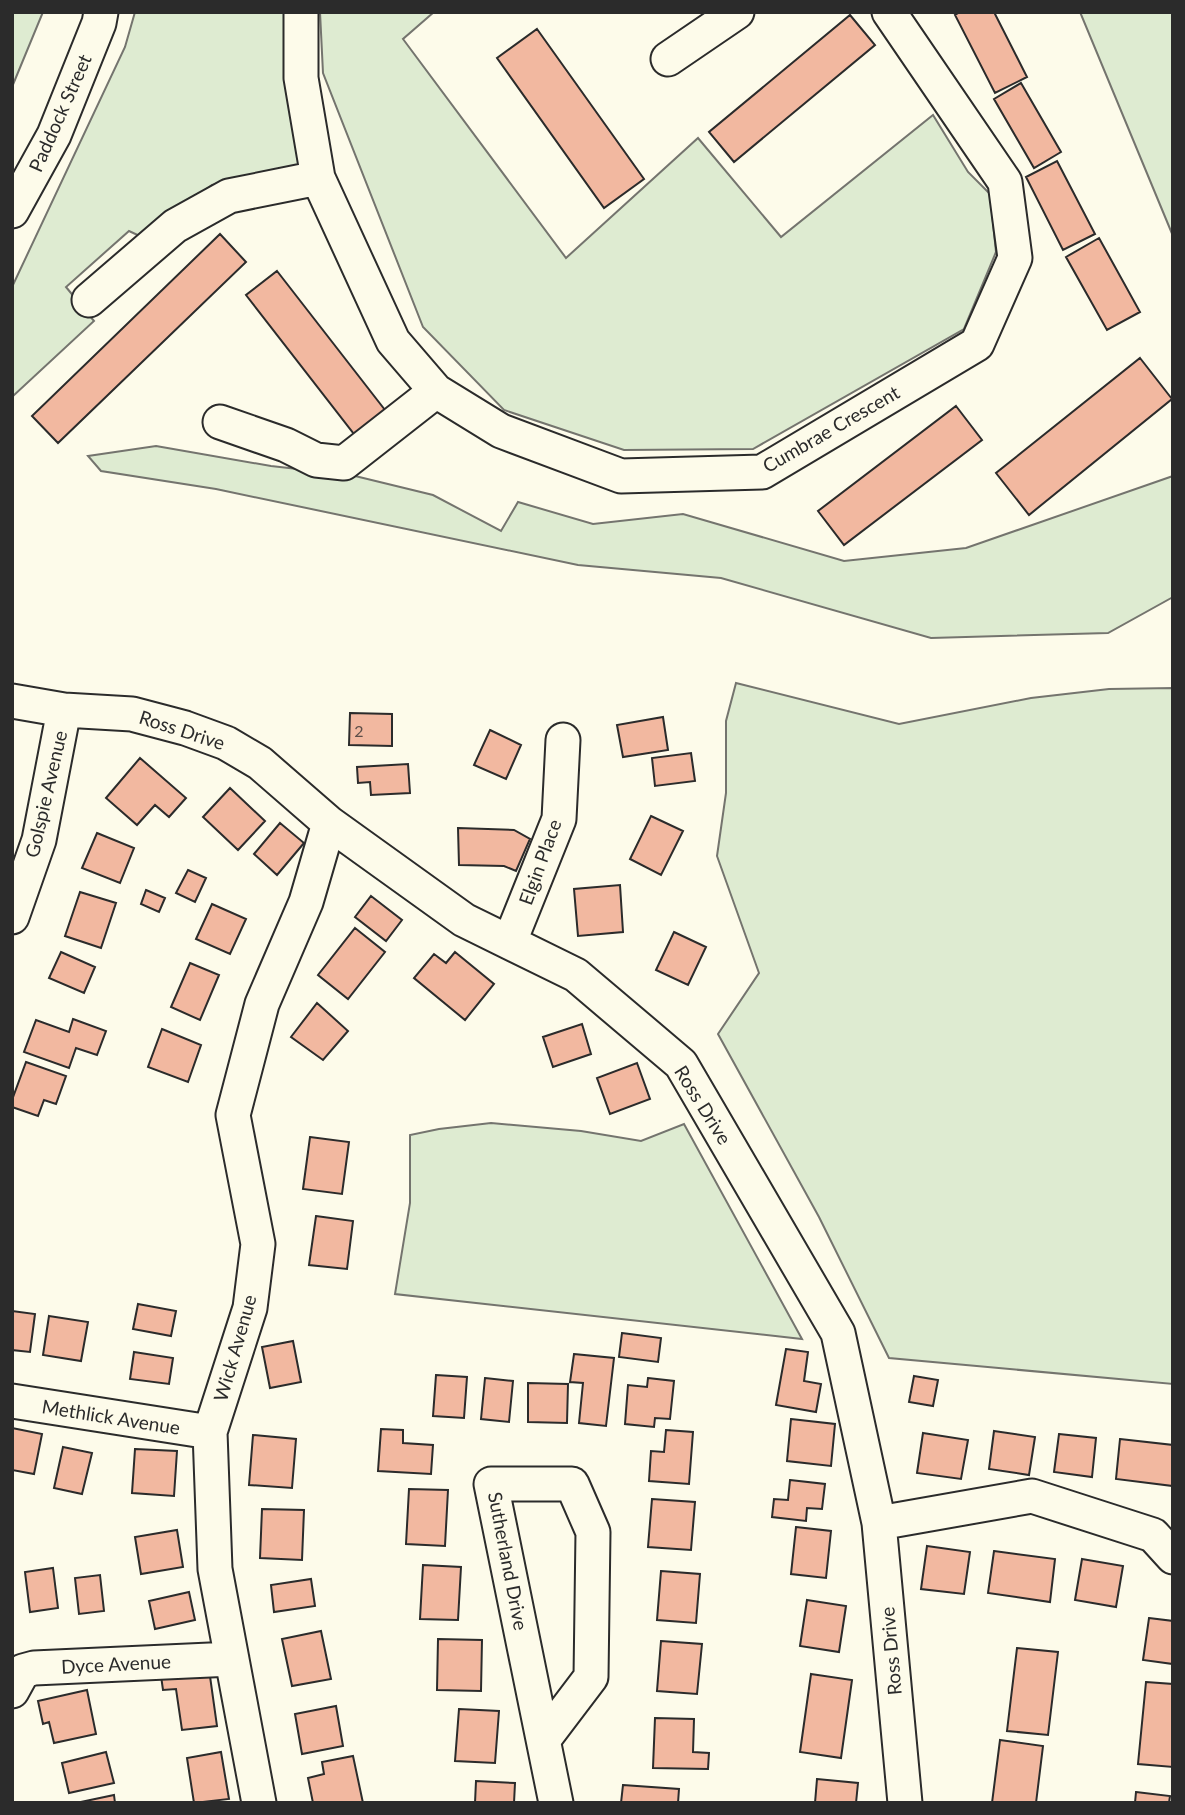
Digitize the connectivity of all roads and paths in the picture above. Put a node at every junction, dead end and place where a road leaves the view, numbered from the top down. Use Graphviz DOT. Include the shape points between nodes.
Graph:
graph roads {
  1 [pos="102,12"];
  2 [pos="301,12"];
  3 [pos="737,12"];
  4 [pos="889,12"];
  5 [pos="668,59"];
  6 [pos="318,178"];
  7 [pos="12,211"];
  8 [pos="89,300"];
  9 [pos="436,391"];
  10 [pos="220,422"];
  11 [pos="12,701"];
  12 [pos="64,710"];
  13 [pos="563,740"];
  14 [pos="329,822"];
  15 [pos="12,917"];
  16 [pos="510,941"];
  17 [pos="12,1401"];
  18 [pos="210,1432"];
  19 [pos="879,1523"];
  20 [pos="1173,1556"];
  21 [pos="232,1659"];
  22 [pos="12,1691"];
  23 [pos="544,1739"];
  24 [pos="259,1803"];
  25 [pos="556,1803"];
  26 [pos="905,1803"];
  1 -- 7 [label="street, Paddock Street" via="54,135"];
  2 -- 6 [label="street, Cumbrae Crescent" via="301,78"];
  3 -- 5 [label="street"];
  4 -- 9 [label="street, Cumbrae Crescent" via="1005,182 1016,258 977,344 762,472 621,476 501,431"];
  6 -- 8 [label="street" via="229,196 175,226"];
  6 -- 9 [label="street, Cumbrae Crescent" via="393,341"];
  9 -- 10 [label="street" via="344,463 316,460"];
  11 -- 12 [label="street, Ross Drive"];
  12 -- 14 [label="street, Ross Drive" via="132,713 226,743 260,763"];
  12 -- 15 [label="street, Golspie Avenue" via="39,840"];
  13 -- 16 [label="street, Elgin Place" via="559,819"];
  14 -- 16 [label="street, Ross Drive" via="464,919"];
  14 -- 18 [label="street, Wick Avenue" via="306,902 262,1004 233,1115 258,1244 250,1308"];
  16 -- 19 [label="street, Ross Drive" via="576,975 681,1064 838,1333"];
  17 -- 18 [label="street, Methlick Avenue"];
  18 -- 21 [label="street, Wick Avenue" via="215,1569"];
  19 -- 20 [label="street" via="1032,1496 1153,1535"];
  19 -- 26 [label="street, Ross Drive"];
  21 -- 22 [label="street, Dyce Avenue" via="34,1668 23,1671"];
  21 -- 24 [label="street, Wick Avenue"];
  23 -- 23 [label="street, Sutherland Drive" via="591,1677 593,1532 572,1484 491,1484"];
  23 -- 25 [label="street, Sutherland Drive"];
}
